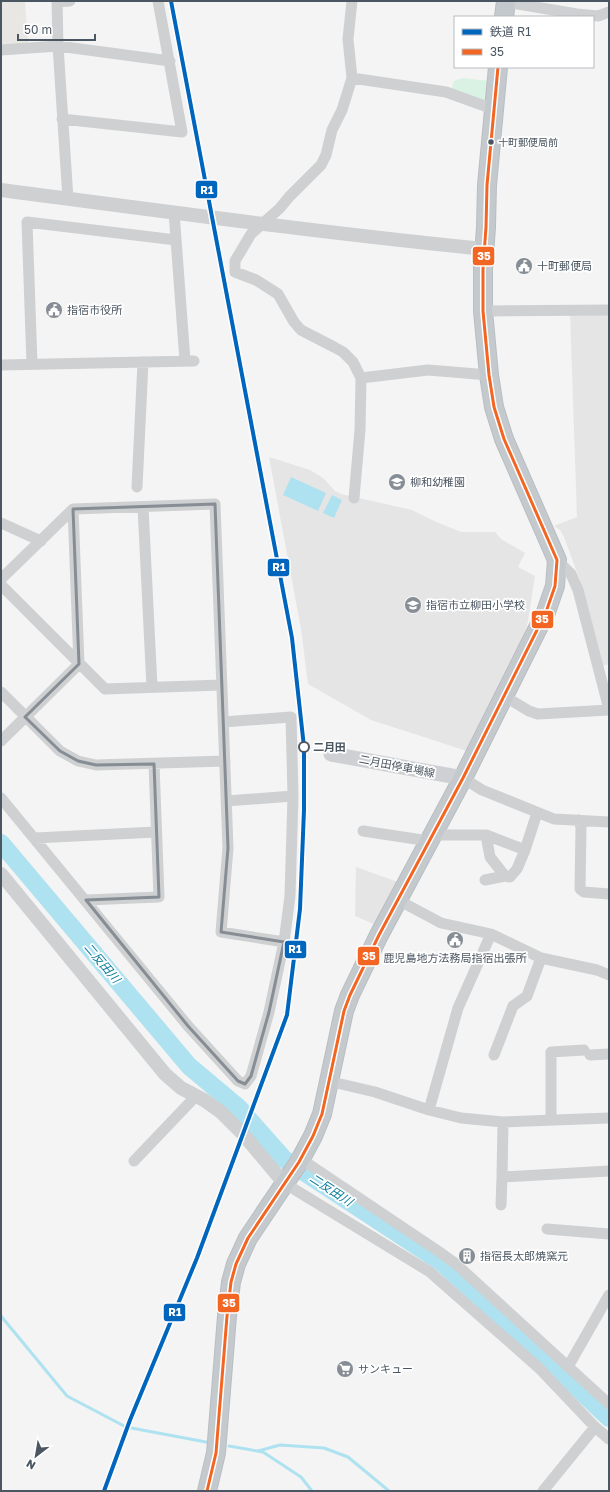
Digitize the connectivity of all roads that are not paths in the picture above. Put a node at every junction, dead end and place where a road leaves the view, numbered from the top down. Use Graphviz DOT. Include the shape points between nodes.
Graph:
graph roads {
  1 [pos="57,1"];
  2 [pos="70,1"];
  3 [pos="158,1"];
  4 [pos="352,1"];
  5 [pos="505,7"];
  6 [pos="609,12"];
  7 [pos="58,46"];
  8 [pos="1,50"];
  9 [pos="170,61"];
  10 [pos="498,68"];
  11 [pos="352,78"];
  12 [pos="494,109"];
  13 [pos="62,119"];
  14 [pos="1,190"];
  15 [pos="68,198"];
  16 [pos="174,212"];
  17 [pos="262,224"];
  18 [pos="176,240"];
  19 [pos="484,249"];
  20 [pos="483,310"];
  21 [pos="609,310"];
  22 [pos="143,362"];
  23 [pos="32,364"];
  24 [pos="1,365"];
  25 [pos="489,375"];
  26 [pos="361,378"];
  27 [pos="137,487"];
  28 [pos="354,498"];
  29 [pos="143,507"];
  30 [pos="73,509"];
  31 [pos="1,523"];
  32 [pos="41,541"];
  33 [pos="557,560"];
  34 [pos="1,579"];
  35 [pos="1,585"];
  36 [pos="79,664"];
  37 [pos="222,685"];
  38 [pos="152,687"];
  39 [pos="1,692"];
  40 [pos="504,696"];
  41 [pos="609,710"];
  42 [pos="25,717"];
  43 [pos="223,722"];
  44 [pos="1,741"];
  45 [pos="331,754"];
  46 [pos="225,761"];
  47 [pos="154,764"];
  48 [pos="463,778"];
  49 [pos="293,796"];
  50 [pos="1,798"];
  51 [pos="226,801"];
  52 [pos="537,813"];
  53 [pos="579,820"];
  54 [pos="609,822"];
  55 [pos="362,831"];
  56 [pos="156,832"];
  57 [pos="486,835"];
  58 [pos="35,838"];
  59 [pos="430,838"];
  60 [pos="525,850"];
  61 [pos="1,874"];
  62 [pos="505,876"];
  63 [pos="485,880"];
  64 [pos="609,894"];
  65 [pos="86,900"];
  66 [pos="398,900"];
  67 [pos="491,934"];
  68 [pos="284,942"];
  69 [pos="541,958"];
  70 [pos="609,975"];
  71 [pos="609,1054"];
  72 [pos="494,1055"];
  73 [pos="328,1081"];
  74 [pos="196,1096"];
  75 [pos="429,1110"];
  76 [pos="609,1118"];
  77 [pos="551,1120"];
  78 [pos="503,1122"];
  79 [pos="134,1161"];
  80 [pos="293,1170"];
  81 [pos="609,1171"];
  82 [pos="502,1177"];
  83 [pos="501,1205"];
  84 [pos="547,1229"];
  85 [pos="609,1234"];
  86 [pos="609,1295"];
  87 [pos="569,1365"];
  88 [pos="609,1404"];
  89 [pos="595,1427"];
  90 [pos="609,1439"];
  91 [pos="207,1491"];
  92 [pos="544,1491"];
  1 -- 2 [label="street"];
  1 -- 7 [label="street"];
  3 -- 9 [label="street"];
  4 -- 11 [label="street" via="348,39"];
  5 -- 6 [label="street" via="598,16"];
  7 -- 8 [label="street"];
  7 -- 9 [label="street"];
  7 -- 13 [label="street"];
  9 -- 13 [label="street" via="182,132"];
  10 -- 12 [label="highway"];
  11 -- 12 [label="street" via="446,92"];
  11 -- 17 [label="street" via="321,165"];
  12 -- 19 [label="highway"];
  13 -- 15 [label="street"];
  14 -- 15 [label="street"];
  15 -- 16 [label="street"];
  16 -- 17 [label="street"];
  16 -- 18 [label="street"];
  17 -- 19 [label="street"];
  17 -- 26 [label="street" via="251,234 235,261 235,272 256,280 278,294 301,330 343,352 353,362"];
  18 -- 22 [label="street" via="189,361"];
  18 -- 23 [label="street" via="27,222"];
  19 -- 20 [label="highway"];
  20 -- 21 [label="street"];
  20 -- 25 [label="highway"];
  22 -- 23 [label="street"];
  22 -- 27 [label="street"];
  23 -- 24 [label="street"];
  25 -- 26 [label="street" via="428,370"];
  25 -- 33 [label="highway" via="494,407 504,439"];
  26 -- 28 [label="street" via="360,430"];
  29 -- 30 [label="street"];
  29 -- 37 [label="street" via="215,504"];
  29 -- 38 [label="street"];
  30 -- 32 [label="street"];
  30 -- 36 [label="street"];
  31 -- 32 [label="street"];
  32 -- 34 [label="street"];
  33 -- 40 [label="highway" via="555,586 546,612"];
  33 -- 41 [label="street" via="571,574 578,590"];
  35 -- 36 [label="street"];
  36 -- 38 [label="street" via="105,689"];
  36 -- 42 [label="street"];
  37 -- 38 [label="street"];
  37 -- 43 [label="street"];
  39 -- 42 [label="street"];
  40 -- 41 [label="street" via="538,714"];
  40 -- 48 [label="highway"];
  42 -- 44 [label="street"];
  42 -- 47 [label="street" via="60,751 78,761 96,765"];
  43 -- 46 [label="street"];
  43 -- 49 [label="street" via="291,717"];
  45 -- 48 [label="main road, 二月田停車場線"];
  46 -- 47 [label="street"];
  46 -- 51 [label="street"];
  47 -- 56 [label="street"];
  48 -- 52 [label="street" via="482,790"];
  48 -- 59 [label="highway"];
  49 -- 51 [label="street"];
  49 -- 68 [label="street" via="290,896"];
  50 -- 58 [label="street"];
  51 -- 68 [label="street" via="228,848 221,932"];
  52 -- 53 [label="street" via="554,819"];
  52 -- 60 [label="street"];
  53 -- 54 [label="street"];
  53 -- 64 [label="street" via="580,889 584,892"];
  55 -- 59 [label="street"];
  56 -- 58 [label="street"];
  56 -- 65 [label="street" via="159,896"];
  57 -- 59 [label="street"];
  57 -- 60 [label="street"];
  57 -- 62 [label="street" via="490,857"];
  58 -- 65 [label="street"];
  59 -- 66 [label="highway"];
  60 -- 62 [label="street" via="517,869 510,877"];
  61 -- 74 [label="street" via="165,1074 181,1088"];
  62 -- 63 [label="street"];
  65 -- 68 [label="street" via="188,1026 238,1081 245,1084 251,1076 269,1012"];
  66 -- 67 [label="street" via="441,923"];
  66 -- 73 [label="highway" via="344,1011"];
  67 -- 69 [label="street"];
  67 -- 75 [label="street" via="458,1008"];
  69 -- 70 [label="street"];
  69 -- 72 [label="street" via="527,996 513,1006"];
  71 -- 77 [label="street" via="551,1052"];
  73 -- 75 [label="street" via="375,1092"];
  73 -- 80 [label="highway" via="322,1114 313,1136"];
  74 -- 79 [label="street"];
  74 -- 80 [label="street" via="221,1112 244,1134"];
  75 -- 78 [label="street" via="461,1118"];
  76 -- 77 [label="street"];
  77 -- 78 [label="street"];
  78 -- 82 [label="street"];
  80 -- 87 [label="street" via="438,1251 456,1264"];
  80 -- 89 [label="street" via="430,1272 539,1368"];
  80 -- 91 [label="highway" via="248,1238 231,1282 218,1441"];
  81 -- 82 [label="street"];
  82 -- 83 [label="street"];
  84 -- 85 [label="street"];
  86 -- 87 [label="street"];
  87 -- 88 [label="street"];
  89 -- 90 [label="street"];
  89 -- 92 [label="street"];
}
